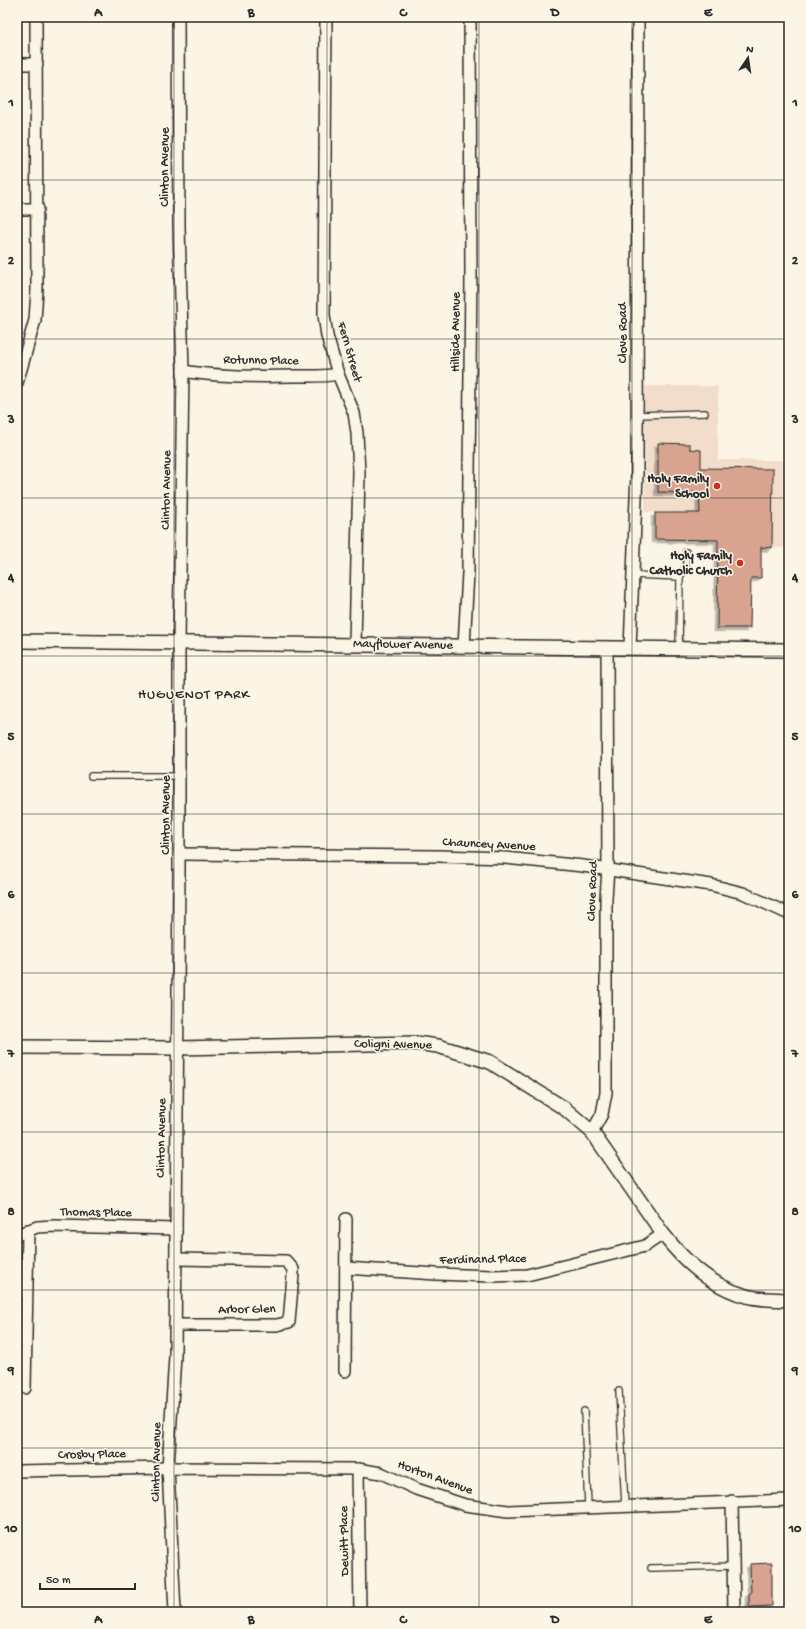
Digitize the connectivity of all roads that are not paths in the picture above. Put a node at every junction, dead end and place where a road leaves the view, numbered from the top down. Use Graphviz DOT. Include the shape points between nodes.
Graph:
graph roads {
  1 [pos="36,17"];
  2 [pos="178,17"];
  3 [pos="326,17"];
  4 [pos="470,17"];
  5 [pos="638,17"];
  6 [pos="17,64"];
  7 [pos="37,64"];
  8 [pos="17,209"];
  9 [pos="38,209"];
  10 [pos="183,371"];
  11 [pos="338,374"];
  12 [pos="17,383"];
  13 [pos="705,413"];
  14 [pos="637,415"];
  15 [pos="686,552"];
  16 [pos="632,576"];
  17 [pos="680,577"];
  18 [pos="17,641"];
  19 [pos="179,644"];
  20 [pos="355,644"];
  21 [pos="464,646"];
  22 [pos="607,648"];
  23 [pos="630,648"];
  24 [pos="679,649"];
  25 [pos="789,650"];
  26 [pos="91,776"];
  27 [pos="180,776"];
  28 [pos="179,854"];
  29 [pos="608,869"];
  30 [pos="789,914"];
  31 [pos="17,1047"];
  32 [pos="177,1048"];
  33 [pos="592,1132"];
  34 [pos="346,1219"];
  35 [pos="176,1229"];
  36 [pos="28,1230"];
  37 [pos="663,1234"];
  38 [pos="17,1235"];
  39 [pos="176,1259"];
  40 [pos="346,1268"];
  41 [pos="789,1300"];
  42 [pos="175,1325"];
  43 [pos="345,1371"];
  44 [pos="25,1388"];
  45 [pos="619,1391"];
  46 [pos="584,1411"];
  47 [pos="168,1468"];
  48 [pos="358,1469"];
  49 [pos="17,1471"];
  50 [pos="789,1500"];
  51 [pos="732,1501"];
  52 [pos="625,1506"];
  53 [pos="588,1507"];
  54 [pos="733,1566"];
  55 [pos="651,1568"];
  56 [pos="175,1612"];
  57 [pos="360,1612"];
  58 [pos="734,1612"];
  1 -- 7 [label="street"];
  2 -- 10 [label="street, Clinton Avenue"];
  3 -- 11 [label="street, Fern Street" via="324,316"];
  4 -- 21 [label="street, Hillside Avenue" via="471,274 468,573"];
  5 -- 14 [label="street, Clove Road"];
  6 -- 7 [label="street"];
  7 -- 9 [label="street"];
  8 -- 9 [label="street"];
  9 -- 12 [label="street" via="35,320"];
  10 -- 11 [label="street, Rotunno Place" via="272,377"];
  10 -- 19 [label="street, Clinton Avenue"];
  11 -- 20 [label="street, Fern Street" via="354,413 357,433 359,473"];
  13 -- 14 [label="lane"];
  14 -- 16 [label="street, Clove Road"];
  15 -- 17 [label="lane" via="686,567"];
  16 -- 17 [label="lane"];
  16 -- 23 [label="street, Clove Road"];
  17 -- 24 [label="lane"];
  18 -- 19 [label="street, Mayflower Avenue"];
  19 -- 20 [label="street, Mayflower Avenue"];
  19 -- 27 [label="street, Clinton Avenue"];
  20 -- 21 [label="street, Mayflower Avenue"];
  21 -- 22 [label="street, Mayflower Avenue"];
  22 -- 23 [label="street, Mayflower Avenue"];
  22 -- 29 [label="street, Clove Road"];
  23 -- 24 [label="street, Mayflower Avenue"];
  24 -- 25 [label="street, Mayflower Avenue"];
  26 -- 27 [label="lane"];
  27 -- 28 [label="street, Clinton Avenue"];
  28 -- 29 [label="street, Chauncey Avenue" via="505,858"];
  28 -- 32 [label="street, Clinton Avenue"];
  29 -- 30 [label="street, Chauncey Avenue" via="711,885 743,893"];
  29 -- 33 [label="street, Clove Road" via="606,1094 602,1114"];
  31 -- 32 [label="street, Coligni Avenue"];
  32 -- 33 [label="street, Coligni Avenue" via="396,1043 438,1046 490,1062 512,1074 564,1108"];
  32 -- 35 [label="street, Clinton Avenue"];
  33 -- 37 [label="street, Coligni Avenue"];
  34 -- 40 [label="street"];
  35 -- 36 [label="street, Thomas Place" via="54,1226"];
  35 -- 39 [label="street, Clinton Avenue"];
  36 -- 38 [label="street, Thomas Place"];
  36 -- 44 [label="street"];
  37 -- 40 [label="street, Ferdinand Place" via="645,1246 527,1275 452,1275"];
  37 -- 41 [label="street, Coligni Avenue" via="675,1250 697,1270 722,1286 744,1296"];
  39 -- 42 [label="street, Clinton Avenue"];
  39 -- 42 [label="street, Arbor Glen" via="286,1261 293,1268 293,1275 289,1322 277,1325"];
  40 -- 43 [label="street"];
  42 -- 47 [label="street, Clinton Avenue"];
  45 -- 52 [label="lane"];
  46 -- 53 [label="lane"];
  47 -- 48 [label="street, Horton Avenue"];
  47 -- 49 [label="street, Crosby Place"];
  47 -- 56 [label="street, Clinton Avenue"];
  48 -- 53 [label="street, Horton Avenue" via="381,1473 416,1488 484,1509 508,1511"];
  48 -- 57 [label="street, Dewitt Place"];
  50 -- 51 [label="street, Horton Avenue"];
  51 -- 52 [label="street, Horton Avenue"];
  51 -- 54 [label="street"];
  52 -- 53 [label="street, Horton Avenue"];
  54 -- 55 [label="lane"];
  54 -- 58 [label="street"];
}
